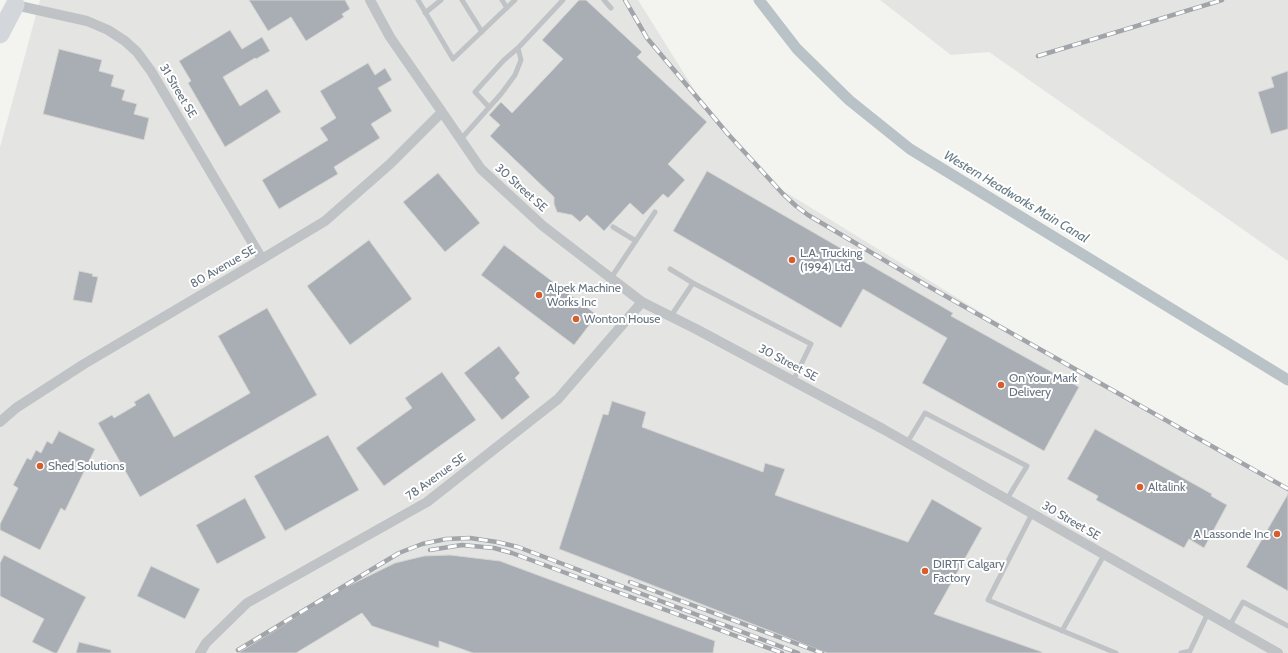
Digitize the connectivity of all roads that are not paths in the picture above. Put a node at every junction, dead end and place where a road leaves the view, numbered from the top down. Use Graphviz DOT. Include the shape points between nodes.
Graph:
graph roads {
  1 [pos="370,0"];
  2 [pos="418,0"];
  3 [pos="441,0"];
  4 [pos="462,0"];
  5 [pos="502,0"];
  6 [pos="515,0"];
  7 [pos="563,0"];
  8 [pos="604,0"];
  9 [pos="15,5"];
  10 [pos="507,8"];
  11 [pos="611,8"];
  12 [pos="424,13"];
  13 [pos="482,32"];
  14 [pos="0,34"];
  15 [pos="518,48"];
  16 [pos="489,107"];
  17 [pos="442,112"];
  18 [pos="460,139"];
  19 [pos="655,212"];
  20 [pos="613,227"];
  21 [pos="636,241"];
  22 [pos="262,259"];
  23 [pos="670,269"];
  24 [pos="611,278"];
  25 [pos="693,283"];
  26 [pos="642,302"];
  27 [pos="671,316"];
  28 [pos="793,381"];
  29 [pos="0,422"];
  30 [pos="908,443"];
  31 [pos="1007,499"];
  32 [pos="1032,514"];
  33 [pos="1104,555"];
  34 [pos="1208,612"];
  35 [pos="1230,625"];
  36 [pos="1288,626"];
  37 [pos="1062,631"];
  38 [pos="200,653"];
  39 [pos="1116,653"];
  40 [pos="1181,653"];
  41 [pos="1278,653"];
  1 -- 17 [label="street, 30 Street SE" via="390,37"];
  2 -- 12 [label="lane"];
  3 -- 12 [label="lane"];
  4 -- 13 [label="lane"];
  5 -- 10 [label="lane"];
  6 -- 10 [label="lane"];
  7 -- 15 [label="lane"];
  8 -- 11 [label="lane"];
  9 -- 14 [label="highway"];
  9 -- 22 [label="street, 31 Street SE" via="87,21 108,30 137,52 151,71"];
  10 -- 13 [label="lane"];
  12 -- 13 [label="lane" via="452,59"];
  15 -- 16 [label="lane" via="521,60 515,75"];
  15 -- 16 [label="lane" via="475,92"];
  16 -- 18 [label="lane"];
  17 -- 18 [label="street, 30 Street SE"];
  17 -- 22 [label="street, 80 Avenue SE" via="390,164 326,221"];
  18 -- 24 [label="street, 30 Street SE" via="481,169 543,226"];
  19 -- 21 [label="lane"];
  20 -- 21 [label="lane"];
  21 -- 24 [label="lane"];
  22 -- 29 [label="street, 80 Avenue SE" via="84,364 16,408"];
  23 -- 25 [label="lane"];
  24 -- 26 [label="street, 30 Street SE"];
  25 -- 27 [label="lane"];
  25 -- 28 [label="lane" via="811,344"];
  26 -- 27 [label="street, 30 Street SE"];
  26 -- 38 [label="street, 78 Avenue SE" via="558,399 427,502 247,603 206,643"];
  27 -- 28 [label="street, 30 Street SE"];
  28 -- 30 [label="street, 30 Street SE"];
  30 -- 31 [label="street, 30 Street SE"];
  30 -- 31 [label="lane" via="925,413 1027,466"];
  31 -- 32 [label="street, 30 Street SE"];
  32 -- 33 [label="street, 30 Street SE"];
  32 -- 37 [label="lane" via="988,600"];
  33 -- 34 [label="street, 30 Street SE"];
  33 -- 37 [label="lane"];
  34 -- 35 [label="street, 30 Street SE"];
  34 -- 40 [label="lane" via="1190,651"];
  35 -- 36 [label="lane" via="1243,602"];
  35 -- 41 [label="street, 30 Street SE"];
  37 -- 39 [label="lane"];
}
